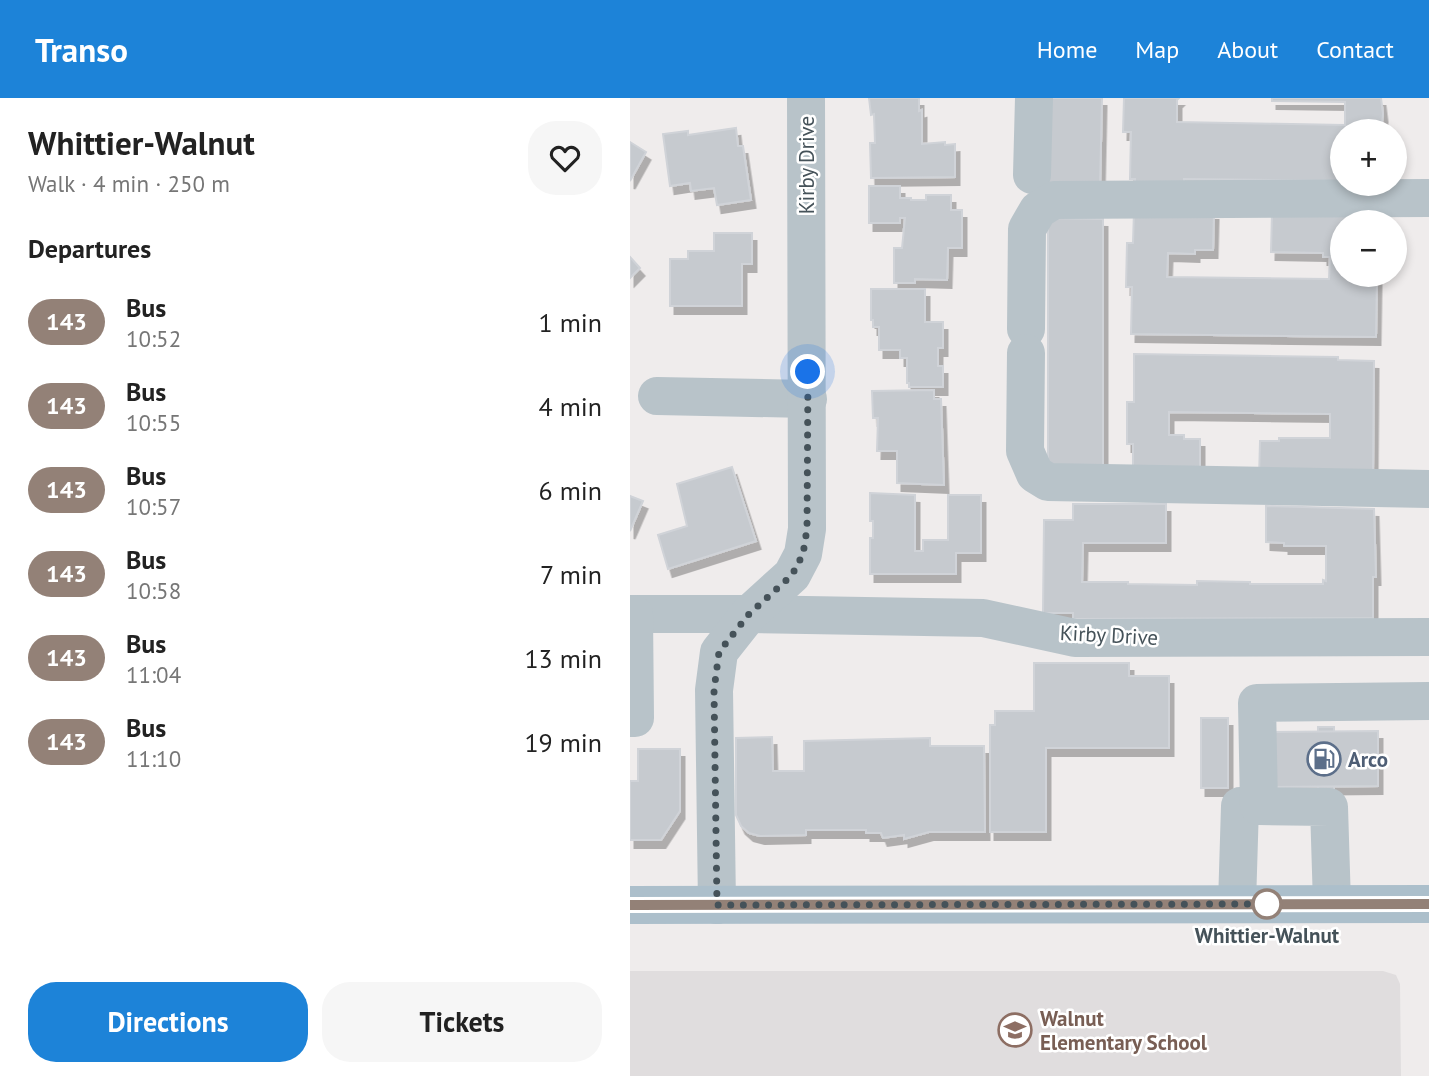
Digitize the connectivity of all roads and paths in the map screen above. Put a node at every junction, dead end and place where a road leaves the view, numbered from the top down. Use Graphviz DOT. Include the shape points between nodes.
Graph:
graph roads {
  1 [pos="806,98"];
  2 [pos="1034,98"];
  3 [pos="1032,175"];
  4 [pos="1429,198"];
  5 [pos="657,396"];
  6 [pos="808,399"];
  7 [pos="1429,489"];
  8 [pos="632,614"];
  9 [pos="749,614"];
  10 [pos="1429,636"];
  11 [pos="1429,701"];
  12 [pos="630,718"];
  13 [pos="1259,806"];
  14 [pos="1237,904"];
  15 [pos="1332,904"];
  16 [pos="1429,904"];
  17 [pos="630,905"];
  18 [pos="717,905"];
  1 -- 6 [label="street, Kirby Drive"];
  2 -- 3 [label="street"];
  4 -- 7 [label="street" via="1054,200 1038,210 1027,229 1025,451 1035,474 1048,482"];
  5 -- 6 [label="street"];
  6 -- 9 [label="street, Kirby Drive" via="803,554 792,575"];
  8 -- 9 [label="street, Kirby Drive"];
  8 -- 12 [label="street" via="635,718"];
  9 -- 10 [label="street, Kirby Drive" via="984,618 1075,638"];
  9 -- 18 [label="street, Kirby Drive" via="719,652 714,690"];
  11 -- 13 [label="street" via="1257,703"];
  13 -- 14 [label="street" via="1240,806"];
  13 -- 15 [label="street" via="1329,807"];
  14 -- 15 [label="main road"];
  14 -- 18 [label="main road"];
  15 -- 16 [label="main road"];
  17 -- 18 [label="main road"];
}
